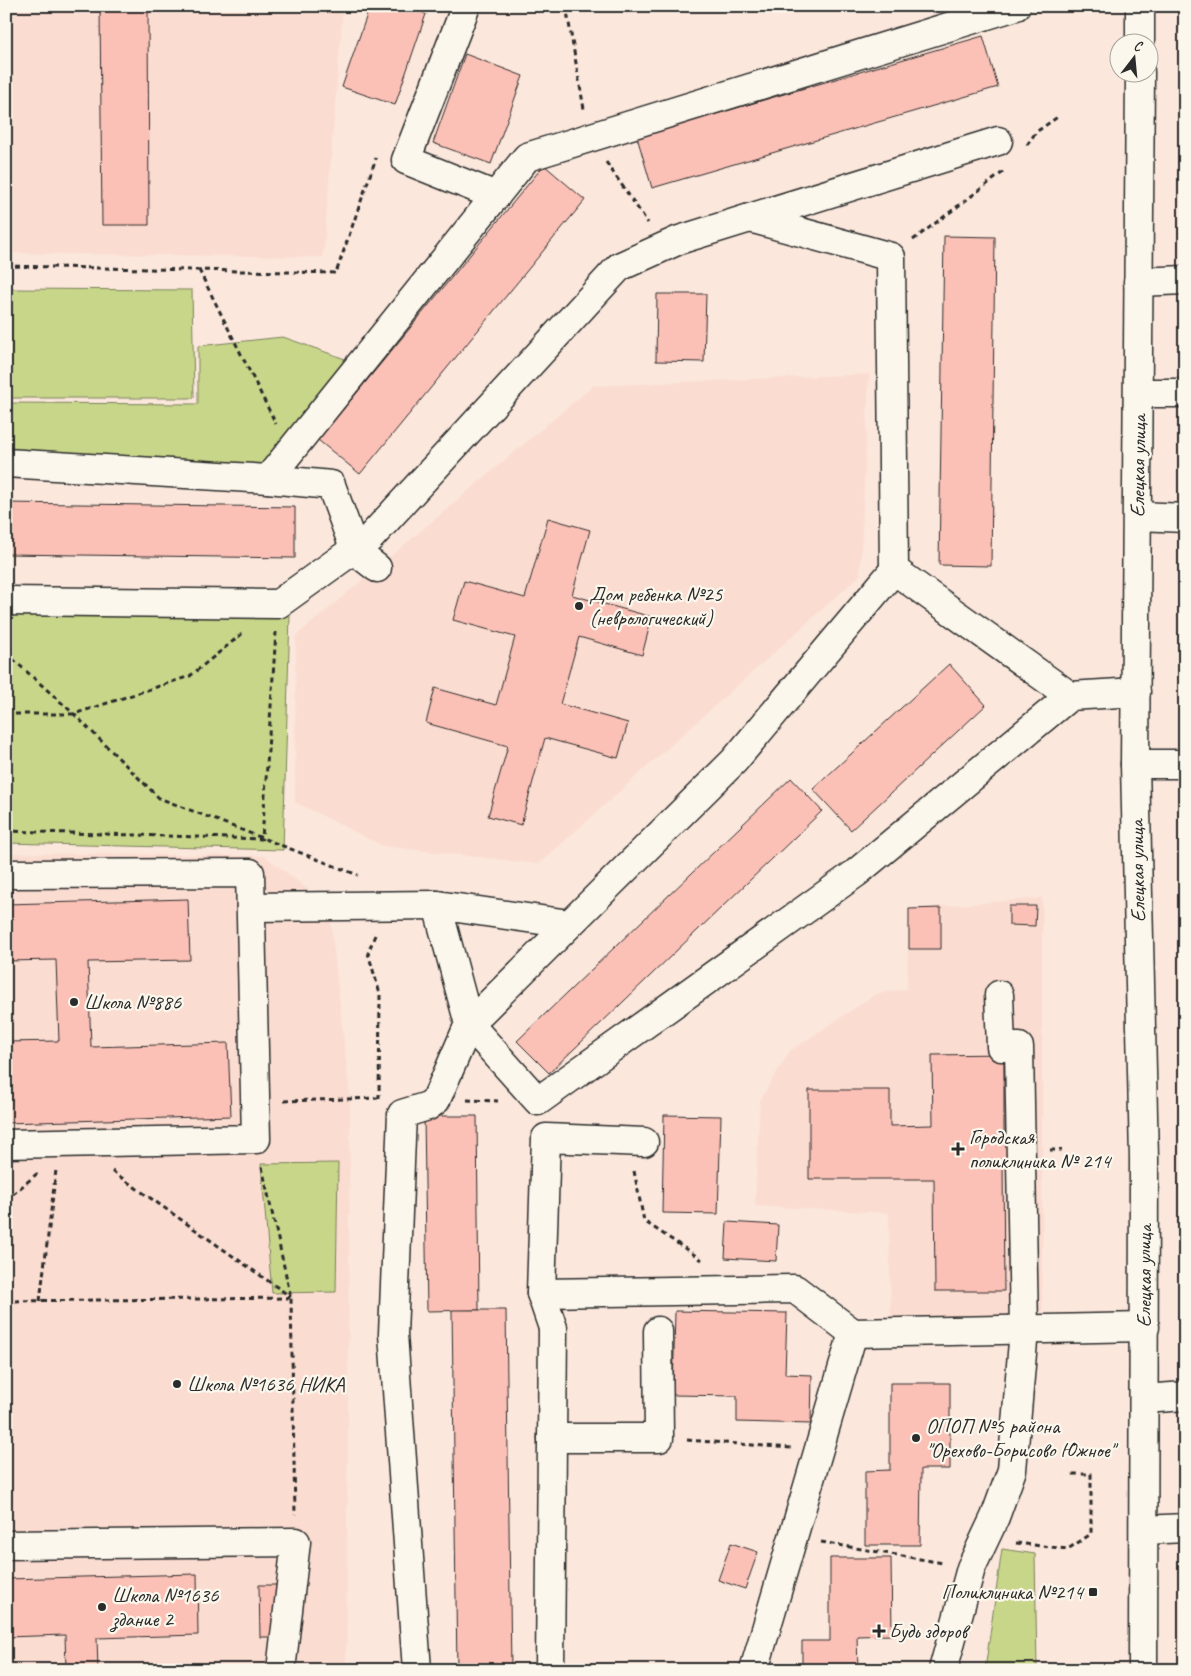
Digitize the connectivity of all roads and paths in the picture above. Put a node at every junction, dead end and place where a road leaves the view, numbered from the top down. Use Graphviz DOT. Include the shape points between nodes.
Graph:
graph roads {
  1 [pos="466,6"];
  2 [pos="1016,6"];
  3 [pos="1140,6"];
  4 [pos="1140,32"];
  5 [pos="1140,82"];
  6 [pos="1059,116"];
  7 [pos="998,141"];
  8 [pos="1026,147"];
  9 [pos="406,160"];
  10 [pos="1008,168"];
  11 [pos="496,196"];
  12 [pos="750,218"];
  13 [pos="890,257"];
  14 [pos="6,266"];
  15 [pos="199,270"];
  16 [pos="1185,280"];
  17 [pos="1138,282"];
  18 [pos="1185,392"];
  19 [pos="1139,393"];
  20 [pos="290,452"];
  21 [pos="6,463"];
  22 [pos="268,479"];
  23 [pos="1138,516"];
  24 [pos="1185,518"];
  25 [pos="355,551"];
  26 [pos="377,568"];
  27 [pos="894,570"];
  28 [pos="6,601"];
  29 [pos="278,604"];
  30 [pos="6,653"];
  31 [pos="1136,692"];
  32 [pos="1070,696"];
  33 [pos="6,714"];
  34 [pos="74,714"];
  35 [pos="1135,764"];
  36 [pos="1185,764"];
  37 [pos="6,831"];
  38 [pos="262,840"];
  39 [pos="6,874"];
  40 [pos="363,877"];
  41 [pos="437,904"];
  42 [pos="386,906"];
  43 [pos="251,907"];
  44 [pos="569,924"];
  45 [pos="999,995"];
  46 [pos="468,1024"];
  47 [pos="378,1098"];
  48 [pos="256,1140"];
  49 [pos="636,1141"];
  50 [pos="6,1144"];
  51 [pos="65,1149"];
  52 [pos="6,1200"];
  53 [pos="706,1263"];
  54 [pos="541,1293"];
  55 [pos="292,1298"];
  56 [pos="40,1301"];
  57 [pos="6,1302"];
  58 [pos="1145,1327"];
  59 [pos="1024,1330"];
  60 [pos="658,1331"];
  61 [pos="853,1334"];
  62 [pos="1185,1396"];
  63 [pos="1144,1399"];
  64 [pos="552,1438"];
  65 [pos="659,1438"];
  66 [pos="818,1450"];
  67 [pos="1069,1474"];
  68 [pos="1185,1528"];
  69 [pos="1144,1530"];
  70 [pos="793,1538"];
  71 [pos="985,1539"];
  72 [pos="296,1542"];
  73 [pos="6,1545"];
  74 [pos="970,1568"];
  75 [pos="281,1670"];
  76 [pos="417,1670"];
  77 [pos="550,1670"];
  78 [pos="754,1670"];
  79 [pos="944,1670"];
  80 [pos="1143,1670"];
  1 -- 9 [label="street"];
  2 -- 11 [label="street" via="527,156"];
  3 -- 4 [label="street"];
  5 -- 17 [label="street, Елецкая улица"];
  6 -- 8 [label="path" via="1036,132"];
  7 -- 12 [label="street"];
  9 -- 11 [label="street"];
  9 -- 15 [label="path" via="378,153 336,273"];
  10 -- 13 [label="path"];
  11 -- 20 [label="street"];
  12 -- 13 [label="street"];
  12 -- 25 [label="street" via="679,240 619,267"];
  13 -- 27 [label="street"];
  14 -- 15 [label="path"];
  15 -- 20 [label="path"];
  16 -- 17 [label="street"];
  17 -- 19 [label="street, Елецкая улица"];
  18 -- 19 [label="street"];
  19 -- 23 [label="street, Елецкая улица"];
  20 -- 22 [label="street"];
  21 -- 22 [label="street"];
  22 -- 25 [label="street" via="332,485"];
  23 -- 24 [label="street"];
  23 -- 31 [label="street, Елецкая улица"];
  25 -- 26 [label="street"];
  25 -- 29 [label="street"];
  27 -- 32 [label="street"];
  27 -- 44 [label="street" via="734,761"];
  28 -- 29 [label="street"];
  29 -- 34 [label="path" via="190,676"];
  29 -- 38 [label="path"];
  30 -- 34 [label="path"];
  31 -- 32 [label="street"];
  31 -- 35 [label="street, Елецкая улица"];
  32 -- 46 [label="street" via="856,873 538,1101"];
  33 -- 34 [label="path"];
  34 -- 38 [label="path" via="159,798"];
  35 -- 36 [label="street"];
  35 -- 58 [label="street, Елецкая улица"];
  37 -- 38 [label="path"];
  38 -- 40 [label="path"];
  39 -- 43 [label="street" via="250,873"];
  41 -- 42 [label="street"];
  41 -- 44 [label="street"];
  41 -- 46 [label="street"];
  42 -- 43 [label="street"];
  42 -- 47 [label="path" via="368,953 380,994"];
  43 -- 48 [label="street"];
  44 -- 46 [label="street"];
  45 -- 59 [label="street" via="1001,1047 1019,1047"];
  46 -- 76 [label="street" via="436,1100 428,1106 402,1114 393,1334"];
  48 -- 51 [label="street"];
  48 -- 55 [label="path"];
  49 -- 53 [label="path" via="644,1221"];
  49 -- 54 [label="street" via="546,1138"];
  50 -- 51 [label="street"];
  51 -- 52 [label="path"];
  51 -- 55 [label="path"];
  51 -- 56 [label="path"];
  54 -- 61 [label="street" via="795,1289"];
  54 -- 64 [label="street" via="552,1328"];
  55 -- 56 [label="path"];
  55 -- 72 [label="path"];
  56 -- 57 [label="path"];
  58 -- 59 [label="street"];
  58 -- 63 [label="street, Елецкая улица"];
  59 -- 61 [label="street"];
  59 -- 71 [label="street" via="1012,1470"];
  60 -- 65 [label="street"];
  61 -- 66 [label="street"];
  62 -- 63 [label="street"];
  63 -- 69 [label="street, Елецкая улица"];
  64 -- 65 [label="street"];
  64 -- 77 [label="street"];
  65 -- 66 [label="path"];
  66 -- 70 [label="street"];
  67 -- 71 [label="path" via="1091,1474 1091,1534 1068,1549"];
  68 -- 69 [label="street"];
  69 -- 80 [label="street, Елецкая улица"];
  70 -- 74 [label="path"];
  70 -- 78 [label="street"];
  71 -- 74 [label="street"];
  72 -- 73 [label="street"];
  72 -- 75 [label="street"];
  74 -- 79 [label="street"];
}
